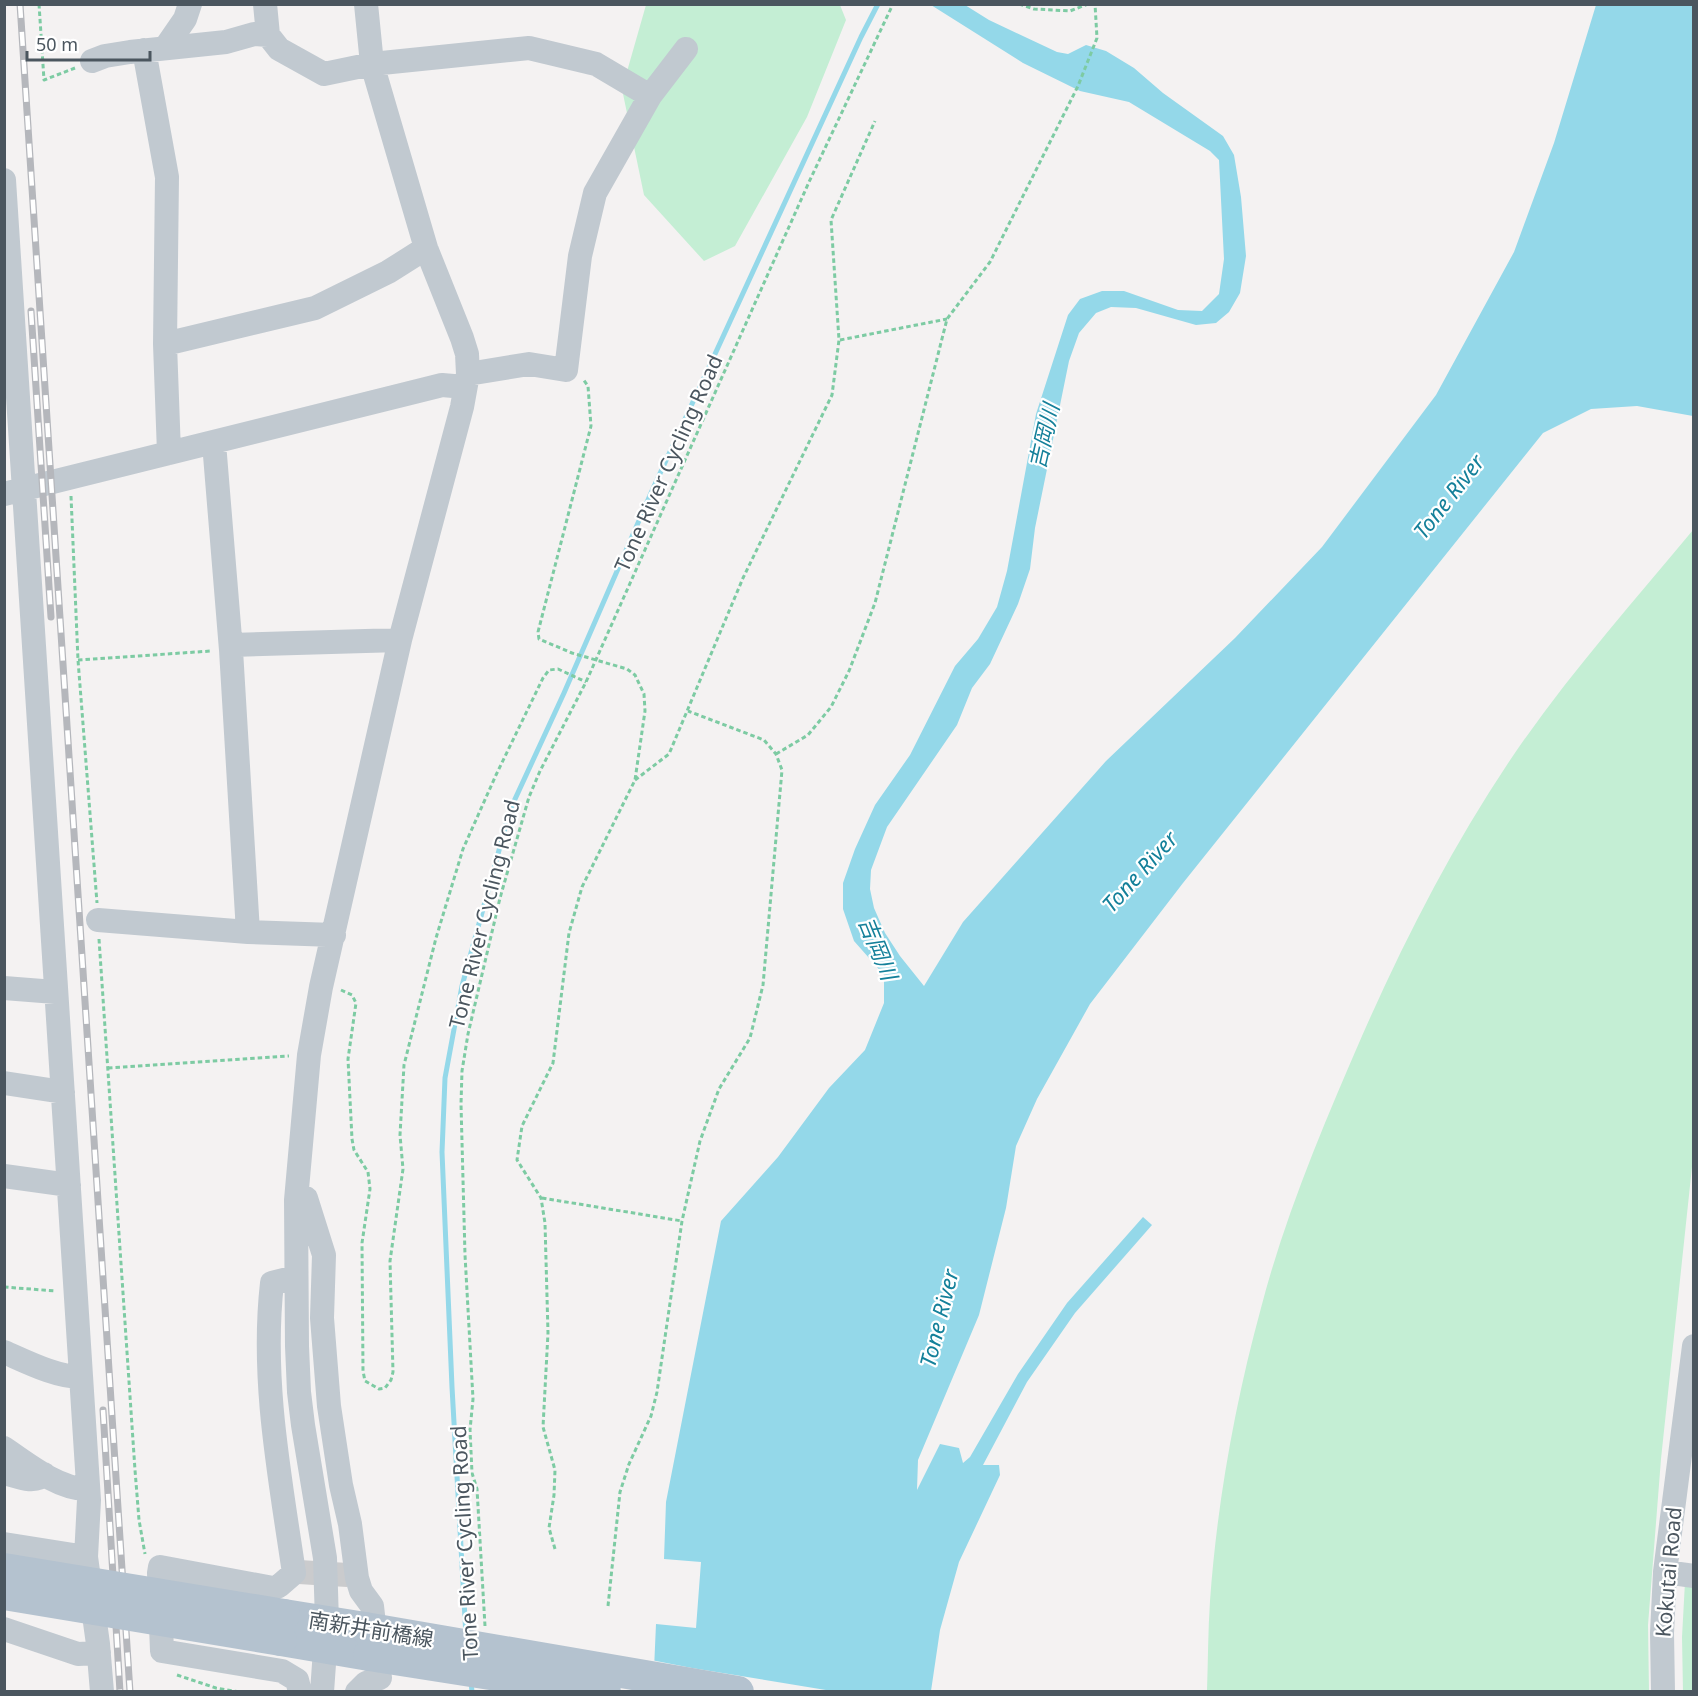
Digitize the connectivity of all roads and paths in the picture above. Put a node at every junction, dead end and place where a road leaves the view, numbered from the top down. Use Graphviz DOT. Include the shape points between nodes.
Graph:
graph roads {
  1 [pos="39,4"];
  2 [pos="190,4"];
  3 [pos="265,4"];
  4 [pos="366,4"];
  5 [pos="893,4"];
  6 [pos="1019,4"];
  7 [pos="1088,4"];
  8 [pos="1095,4"];
  9 [pos="268,35"];
  10 [pos="154,49"];
  11 [pos="686,49"];
  12 [pos="92,61"];
  13 [pos="372,64"];
  14 [pos="650,96"];
  15 [pos="875,121"];
  16 [pos="4,180"];
  17 [pos="426,248"];
  18 [pos="7,267"];
  19 [pos="947,319"];
  20 [pos="839,340"];
  21 [pos="165,344"];
  22 [pos="566,370"];
  23 [pos="466,381"];
  24 [pos="214,443"];
  25 [pos="169,453"];
  26 [pos="70,479"];
  27 [pos="15,492"];
  28 [pos="400,640"];
  29 [pos="231,648"];
  30 [pos="596,659"];
  31 [pos="78,660"];
  32 [pos="586,682"];
  33 [pos="688,711"];
  34 [pos="776,754"];
  35 [pos="635,780"];
  36 [pos="98,920"];
  37 [pos="248,932"];
  38 [pos="334,935"];
  39 [pos="4,988"];
  40 [pos="340,990"];
  41 [pos="55,992"];
  42 [pos="309,1055"];
  43 [pos="108,1068"];
  44 [pos="4,1083"];
  45 [pos="63,1092"];
  46 [pos="4,1176"];
  47 [pos="69,1185"];
  48 [pos="541,1198"];
  49 [pos="296,1200"];
  50 [pos="682,1221"];
  51 [pos="296,1277"];
  52 [pos="4,1287"];
  53 [pos="76,1291"];
  54 [pos="1694,1346"];
  55 [pos="4,1352"];
  56 [pos="81,1377"];
  57 [pos="4,1448"];
  58 [pos="4,1473"];
  59 [pos="44,1474"];
  60 [pos="88,1489"];
  61 [pos="4,1544"];
  62 [pos="555,1549"];
  63 [pos="86,1557"];
  64 [pos="160,1567"];
  65 [pos="4,1569"];
  66 [pos="1665,1572"];
  67 [pos="1694,1576"];
  68 [pos="4,1594"];
  69 [pos="608,1606"];
  70 [pos="279,1614"];
  71 [pos="4,1629"];
  72 [pos="485,1632"];
  73 [pos="327,1635"];
  74 [pos="367,1641"];
  75 [pos="99,1653"];
  76 [pos="261,1667"];
  77 [pos="307,1691"];
  78 [pos="102,1692"];
  79 [pos="357,1692"];
  80 [pos="604,1692"];
  81 [pos="738,1692"];
  82 [pos="1663,1692"];
  1 -- 12 [label="path" via="44,80"];
  2 -- 10 [label="street" via="185,19"];
  3 -- 9 [label="street"];
  4 -- 13 [label="street"];
  5 -- 30 [label="path, Tone River Cycling Road"];
  6 -- 7 [label="path" via="1070,11"];
  8 -- 19 [label="path" via="1097,38 1078,86 990,262"];
  9 -- 10 [label="street"];
  9 -- 13 [label="street" via="279,49 324,74"];
  10 -- 12 [label="street"];
  10 -- 21 [label="street" via="167,177"];
  11 -- 14 [label="street"];
  13 -- 14 [label="street" via="529,48 596,64"];
  13 -- 17 [label="street"];
  14 -- 22 [label="street" via="595,193 580,256"];
  15 -- 20 [label="path" via="831,220"];
  16 -- 18 [label="street"];
  17 -- 21 [label="street" via="388,272 315,308"];
  17 -- 23 [label="street" via="462,338"];
  18 -- 27 [label="street"];
  19 -- 20 [label="path"];
  19 -- 34 [label="path" via="875,603 849,671 831,707 808,735"];
  20 -- 33 [label="path" via="832,395 743,578"];
  21 -- 25 [label="street"];
  22 -- 23 [label="street" via="529,364"];
  22 -- 30 [label="path" via="584,379 588,386 591,426 538,639"];
  23 -- 24 [label="street"];
  23 -- 28 [label="street"];
  24 -- 25 [label="street"];
  24 -- 29 [label="street"];
  25 -- 26 [label="street"];
  26 -- 27 [label="street"];
  26 -- 31 [label="path"];
  27 -- 41 [label="street"];
  28 -- 29 [label="street"];
  28 -- 38 [label="street"];
  29 -- 31 [label="path"];
  29 -- 37 [label="street"];
  30 -- 32 [label="path, Tone River Cycling Road"];
  30 -- 35 [label="path" via="636,675 644,694"];
  31 -- 36 [label="path"];
  32 -- 40 [label="path" via="558,669 549,670 543,678 464,849 436,938 404,1065 400,1135 403,1169 390,1261 393,1372 386,1388 378,1389 365,1381 363,1371 362,1243 370,1189 368,1172 352,1139 348,1059 356,1003 352,995"];
  32 -- 72 [label="path, Tone River Cycling Road" via="529,797 475,1000 462,1071 461,1141 474,1399 470,1430"];
  33 -- 34 [label="path" via="765,740"];
  33 -- 35 [label="path" via="669,754"];
  34 -- 50 [label="path" via="782,770 763,985 750,1038 719,1089 700,1141"];
  35 -- 48 [label="path" via="582,887 569,933 553,1063 522,1126 517,1160"];
  36 -- 37 [label="street"];
  36 -- 43 [label="path"];
  37 -- 38 [label="street"];
  38 -- 42 [label="street"];
  39 -- 41 [label="street"];
  41 -- 45 [label="street"];
  42 -- 43 [label="path"];
  42 -- 49 [label="street"];
  43 -- 64 [label="path" via="139,1520 145,1554"];
  44 -- 45 [label="street"];
  45 -- 47 [label="street"];
  46 -- 47 [label="street"];
  47 -- 53 [label="street"];
  48 -- 50 [label="path"];
  48 -- 62 [label="path" via="548,1333 543,1427 555,1470 549,1528"];
  49 -- 51 [label="street"];
  49 -- 79 [label="street" via="306,1198 323,1249 322,1318 328,1406 350,1524 352,1576 372,1605 380,1678 366,1683"];
  50 -- 69 [label="path" via="657,1392 620,1492"];
  51 -- 70 [label="street" via="272,1283 269,1310 270,1395 296,1573 279,1586"];
  51 -- 73 [label="street" via="299,1392 325,1558"];
  52 -- 53 [label="path"];
  53 -- 56 [label="street"];
  54 -- 66 [label="street, Kokutai Road"];
  55 -- 56 [label="street"];
  56 -- 60 [label="street"];
  57 -- 59 [label="street"];
  58 -- 59 [label="street" via="35,1480"];
  59 -- 60 [label="street"];
  60 -- 63 [label="street"];
  61 -- 63 [label="street"];
  63 -- 75 [label="street"];
  64 -- 70 [label="street"];
  64 -- 76 [label="street" via="162,1651"];
  65 -- 70 [label="main road, 南新井前橋線, bridge"];
  66 -- 67 [label="street"];
  66 -- 82 [label="street, Kokutai Road"];
  68 -- 70 [label="main road, 南新井前橋線, bridge"];
  70 -- 73 [label="main road, 南新井前橋線"];
  70 -- 76 [label="street"];
  71 -- 75 [label="street" via="78,1654"];
  73 -- 74 [label="main road, 南新井前橋線"];
  73 -- 77 [label="street"];
  74 -- 80 [label="main road, 南新井前橋線, bridge"];
  74 -- 81 [label="main road, 南新井前橋線, bridge"];
  75 -- 78 [label="street"];
  76 -- 77 [label="street" via="287,1672"];
}
